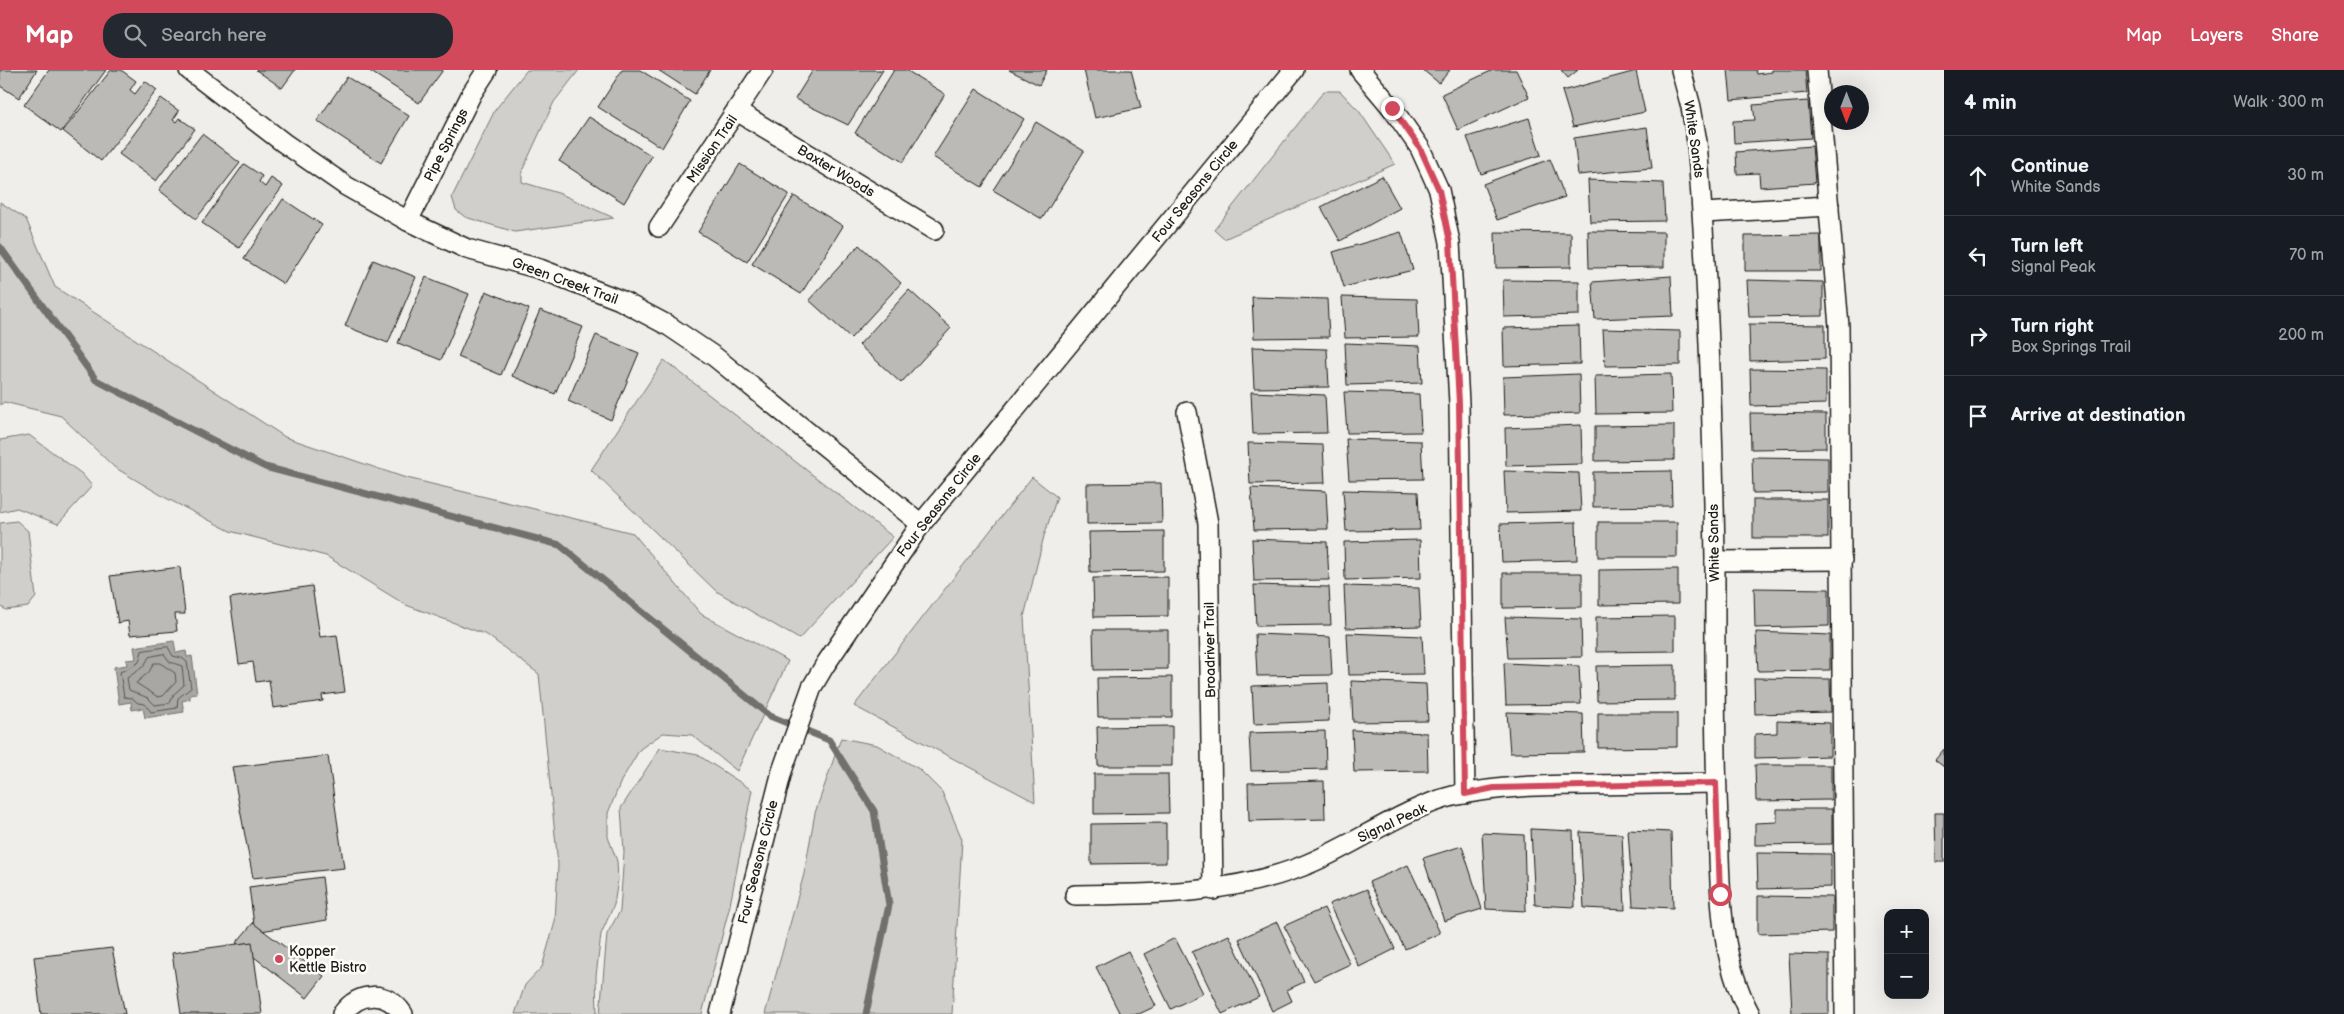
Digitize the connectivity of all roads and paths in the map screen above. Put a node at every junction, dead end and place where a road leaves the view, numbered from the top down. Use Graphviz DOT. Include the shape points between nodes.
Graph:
graph roads {
  1 [pos="189,70"];
  2 [pos="487,70"];
  3 [pos="763,70"];
  4 [pos="1294,70"];
  5 [pos="1360,70"];
  6 [pos="1681,70"];
  7 [pos="1817,70"];
  8 [pos="737,111"];
  9 [pos="1829,206"];
  10 [pos="1703,213"];
  11 [pos="408,222"];
  12 [pos="660,226"];
  13 [pos="934,230"];
  14 [pos="1187,412"];
  15 [pos="921,524"];
  16 [pos="1842,560"];
  17 [pos="1715,561"];
  18 [pos="1716,783"];
  19 [pos="1465,794"];
  20 [pos="1213,890"];
  21 [pos="1075,895"];
  22 [pos="342,1014"];
  23 [pos="403,1014"];
  24 [pos="720,1014"];
  25 [pos="1750,1014"];
  26 [pos="1845,1014"];
  1 -- 11 [label="street, Green Creek Trail" via="307,159"];
  2 -- 11 [label="street, Pipe Springs" via="472,92"];
  3 -- 8 [label="street, Mission Trail"];
  4 -- 15 [label="street, Four Seasons Circle"];
  5 -- 19 [label="street" via="1420,148 1439,190 1450,242 1459,403"];
  6 -- 10 [label="street, White Sands" via="1698,142"];
  7 -- 9 [label="street"];
  8 -- 12 [label="street, Mission Trail"];
  8 -- 13 [label="street, Baxter Woods"];
  9 -- 10 [label="street"];
  9 -- 16 [label="street" via="1839,326"];
  10 -- 17 [label="street, White Sands" via="1711,362"];
  11 -- 15 [label="street, Green Creek Trail" via="467,249 540,269 620,300 668,326 715,357"];
  14 -- 20 [label="street, Broadriver Trail" via="1208,523"];
  15 -- 24 [label="street, Four Seasons Circle" via="812,688 782,771"];
  16 -- 17 [label="street"];
  16 -- 26 [label="street"];
  17 -- 18 [label="street, White Sands"];
  18 -- 19 [label="street, Signal Peak" via="1494,788"];
  18 -- 25 [label="street, White Sands" via="1720,894 1726,941 1734,974"];
  19 -- 20 [label="street, Signal Peak" via="1417,810 1296,869"];
  20 -- 21 [label="street, Signal Peak"];
  22 -- 23 [label="street" via="357,1000 378,996 389,1000"];
}
